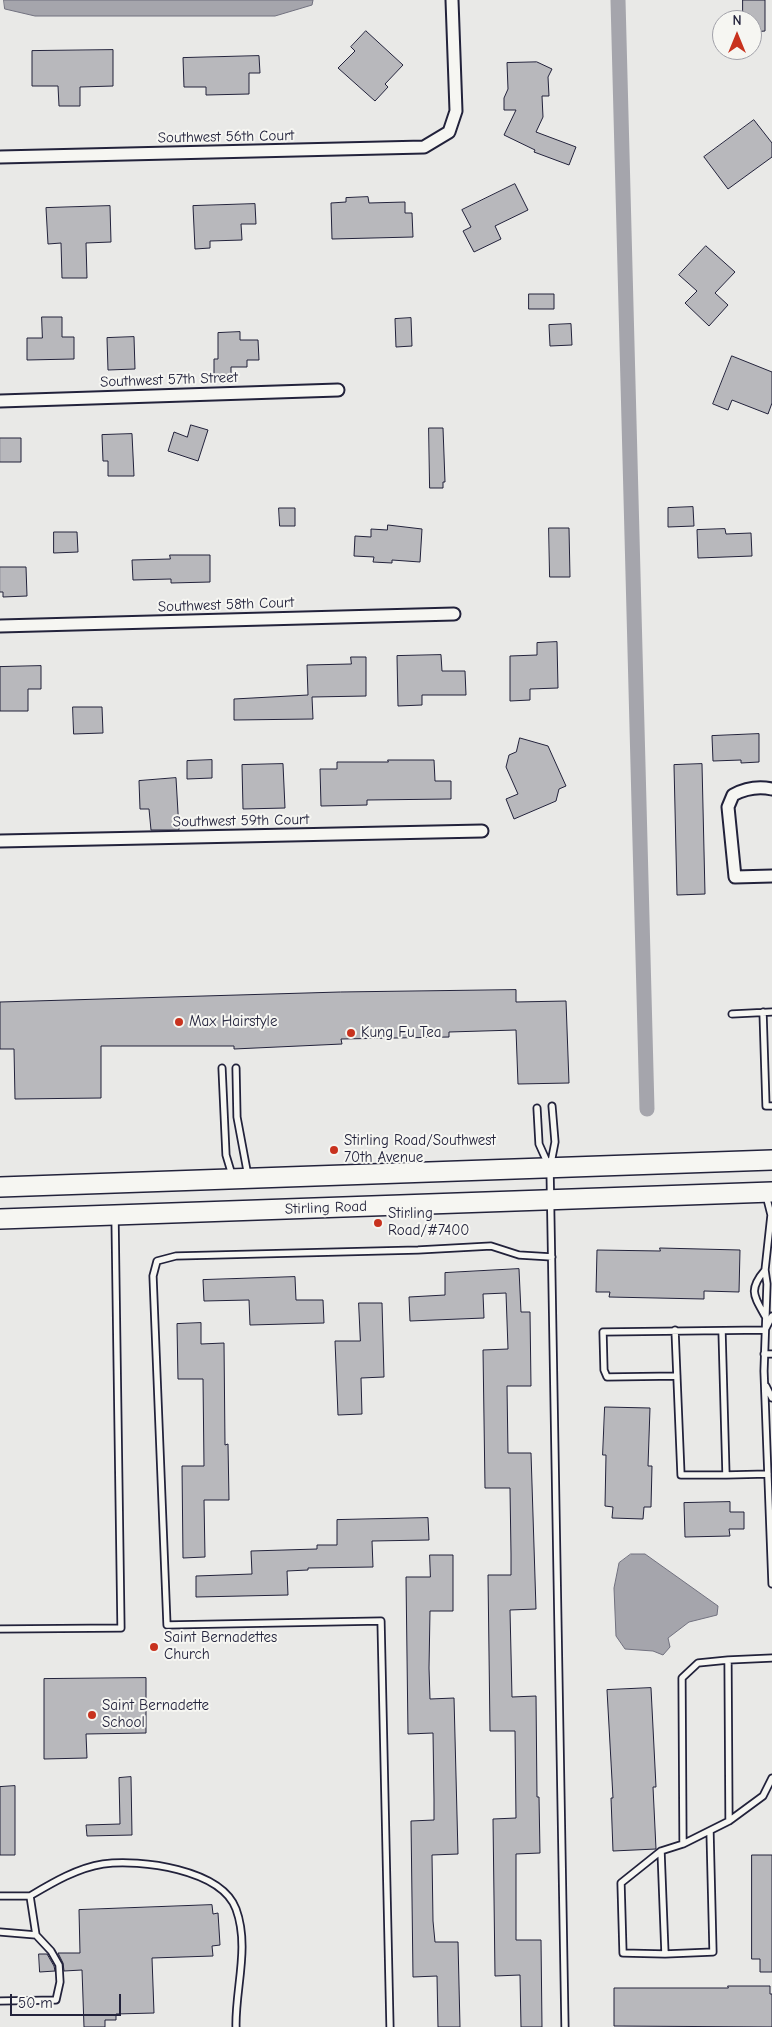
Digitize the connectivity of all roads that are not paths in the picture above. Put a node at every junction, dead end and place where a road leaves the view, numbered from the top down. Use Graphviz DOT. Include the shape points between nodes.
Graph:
graph roads {
  1 [pos="452,0"];
  2 [pos="0,157"];
  3 [pos="338,390"];
  4 [pos="0,401"];
  5 [pos="454,614"];
  6 [pos="0,626"];
  7 [pos="772,789"];
  8 [pos="482,831"];
  9 [pos="0,841"];
  10 [pos="772,876"];
  11 [pos="763,1012"];
  12 [pos="772,1012"];
  13 [pos="732,1014"];
  14 [pos="772,1055"];
  15 [pos="764,1056"];
  16 [pos="222,1068"];
  17 [pos="236,1068"];
  18 [pos="552,1106"];
  19 [pos="772,1106"];
  20 [pos="537,1108"];
  21 [pos="772,1160"];
  22 [pos="550,1168"];
  23 [pos="241,1178"];
  24 [pos="116,1183"];
  25 [pos="0,1187"];
  26 [pos="769,1192"];
  27 [pos="550,1200"];
  28 [pos="115,1215"];
  29 [pos="0,1219"];
  30 [pos="552,1256"];
  31 [pos="765,1270"];
  32 [pos="769,1316"];
  33 [pos="675,1330"];
  34 [pos="765,1330"];
  35 [pos="722,1331"];
  36 [pos="764,1354"];
  37 [pos="772,1354"];
  38 [pos="677,1376"];
  39 [pos="764,1383"];
  40 [pos="772,1398"];
  41 [pos="772,1454"];
  42 [pos="767,1460"];
  43 [pos="768,1474"];
  44 [pos="726,1475"];
  45 [pos="772,1584"];
  46 [pos="0,1629"];
  47 [pos="772,1658"];
  48 [pos="728,1660"];
  49 [pos="772,1778"];
  50 [pos="729,1821"];
  51 [pos="710,1830"];
  52 [pos="683,1844"];
  53 [pos="661,1851"];
  54 [pos="0,1896"];
  55 [pos="30,1896"];
  56 [pos="0,1932"];
  57 [pos="36,1935"];
  58 [pos="665,1954"];
  59 [pos="0,2001"];
  60 [pos="236,2027"];
  61 [pos="390,2027"];
  62 [pos="565,2027"];
  1 -- 2 [label="street, Southwest 56th Court" via="456,111 449,132 424,147"];
  3 -- 4 [label="street, Southwest 57th Street"];
  5 -- 6 [label="street, Southwest 58th Court"];
  7 -- 10 [label="street" via="743,790 733,795 728,807 735,877"];
  8 -- 9 [label="street, Southwest 59th Court"];
  11 -- 12 [label="lane"];
  11 -- 13 [label="lane"];
  11 -- 15 [label="lane"];
  14 -- 15 [label="lane"];
  15 -- 19 [label="lane" via="766,1106"];
  16 -- 23 [label="lane" via="226,1155"];
  17 -- 23 [label="lane"];
  18 -- 22 [label="lane" via="555,1142"];
  20 -- 22 [label="lane" via="539,1144"];
  21 -- 22 [label="main road"];
  22 -- 23 [label="main road"];
  22 -- 27 [label="lane"];
  23 -- 24 [label="main road"];
  24 -- 25 [label="main road"];
  24 -- 28 [label="main road"];
  26 -- 27 [label="main road, Stirling Road"];
  26 -- 31 [label="lane"];
  27 -- 28 [label="main road, Stirling Road"];
  27 -- 30 [label="lane"];
  28 -- 29 [label="main road, Stirling Road"];
  28 -- 46 [label="lane" via="121,1628"];
  30 -- 61 [label="lane" via="519,1255 491,1246 176,1256 157,1262 154,1276 167,1625 381,1621"];
  30 -- 62 [label="lane"];
  31 -- 32 [label="lane"];
  31 -- 32 [label="lane" via="758,1279 754,1296"];
  32 -- 34 [label="lane"];
  33 -- 35 [label="lane"];
  33 -- 38 [label="lane"];
  33 -- 38 [label="lane" via="603,1332 604,1370 607,1377"];
  34 -- 35 [label="lane"];
  34 -- 36 [label="lane"];
  35 -- 44 [label="lane"];
  36 -- 37 [label="lane"];
  36 -- 39 [label="lane"];
  38 -- 44 [label="lane" via="681,1475"];
  39 -- 40 [label="lane"];
  39 -- 42 [label="lane"];
  41 -- 42 [label="lane"];
  42 -- 43 [label="lane"];
  43 -- 44 [label="lane"];
  43 -- 45 [label="lane"];
  47 -- 48 [label="lane"];
  48 -- 50 [label="lane"];
  48 -- 52 [label="lane" via="698,1663 682,1678"];
  49 -- 50 [label="lane" via="763,1796"];
  50 -- 51 [label="lane"];
  51 -- 52 [label="lane"];
  51 -- 58 [label="lane" via="713,1952"];
  52 -- 53 [label="lane"];
  53 -- 58 [label="lane"];
  53 -- 58 [label="lane" via="621,1883 623,1953"];
  54 -- 55 [label="lane"];
  55 -- 57 [label="lane"];
  55 -- 60 [label="lane" via="74,1872 102,1864 149,1863 190,1873 215,1885 228,1894 241,1930"];
  56 -- 57 [label="lane"];
  57 -- 59 [label="lane" via="59,1964 56,2000"];
}
